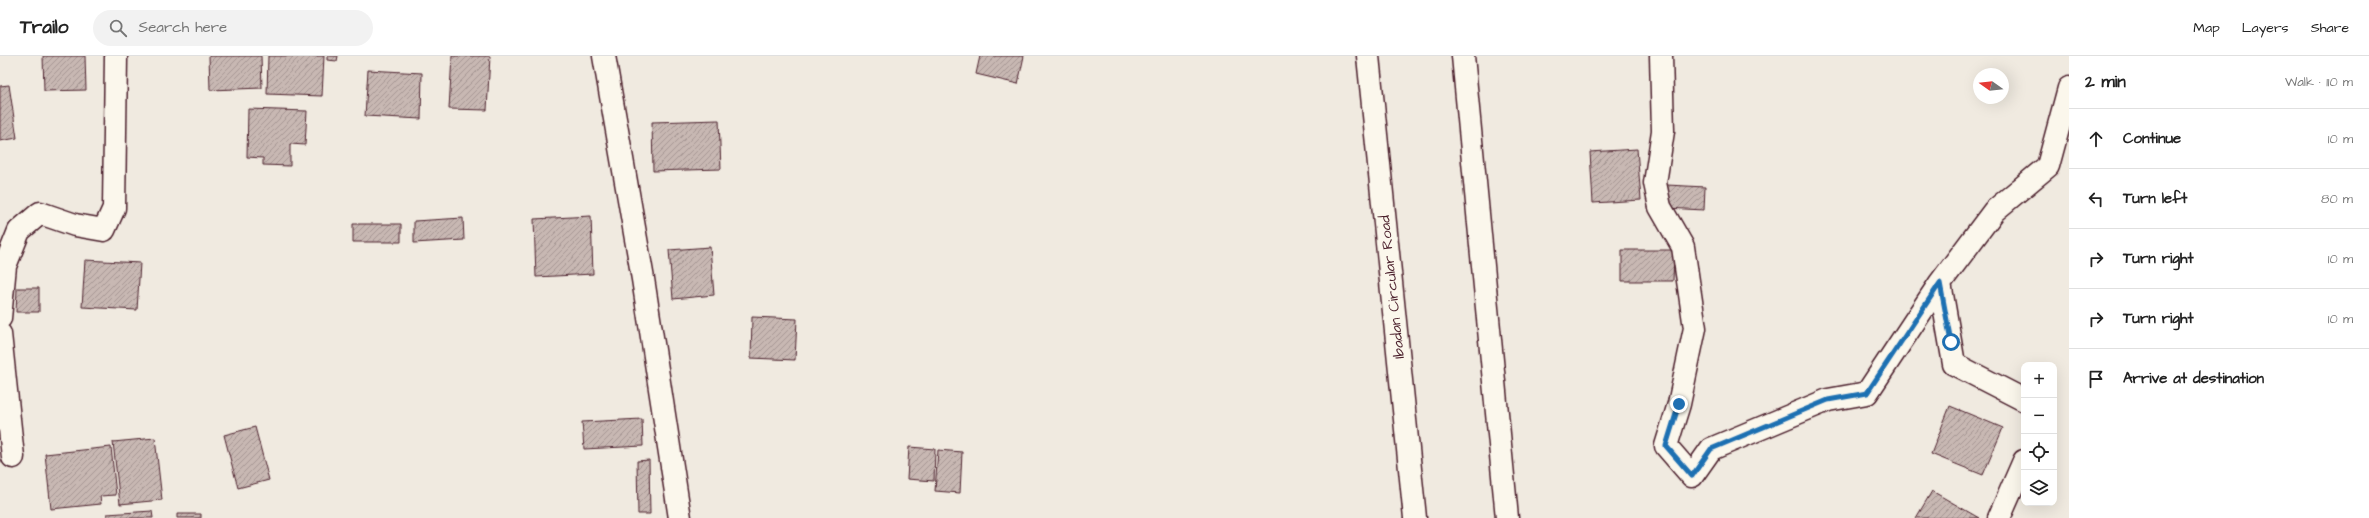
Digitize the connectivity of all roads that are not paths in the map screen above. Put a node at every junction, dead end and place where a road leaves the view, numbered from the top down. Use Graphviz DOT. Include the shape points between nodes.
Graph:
graph roads {
  1 [pos="116,56"];
  2 [pos="604,56"];
  3 [pos="1368,56"];
  4 [pos="1463,56"];
  5 [pos="1661,56"];
  6 [pos="2069,88"];
  7 [pos="1940,283"];
  8 [pos="0,318"];
  9 [pos="0,334"];
  10 [pos="2021,398"];
  11 [pos="13,457"];
  12 [pos="2021,468"];
  13 [pos="680,518"];
  14 [pos="1415,518"];
  15 [pos="1507,518"];
  16 [pos="2000,518"];
  1 -- 8 [label="main road" via="114,208 104,230 75,225 40,213 19,231 5,266"];
  2 -- 13 [label="main road" via="643,279"];
  3 -- 14 [label="main road, Ibadan Circular Road"];
  4 -- 15 [label="main road"];
  5 -- 7 [label="main road" via="1663,131 1655,183 1660,208 1683,247 1695,328 1679,404 1666,446 1692,476 1711,449 1828,400 1867,393"];
  6 -- 7 [label="main road" via="2048,166 1994,211"];
  7 -- 10 [label="main road" via="1954,364"];
  9 -- 11 [label="main road"];
  12 -- 16 [label="main road"];
}
